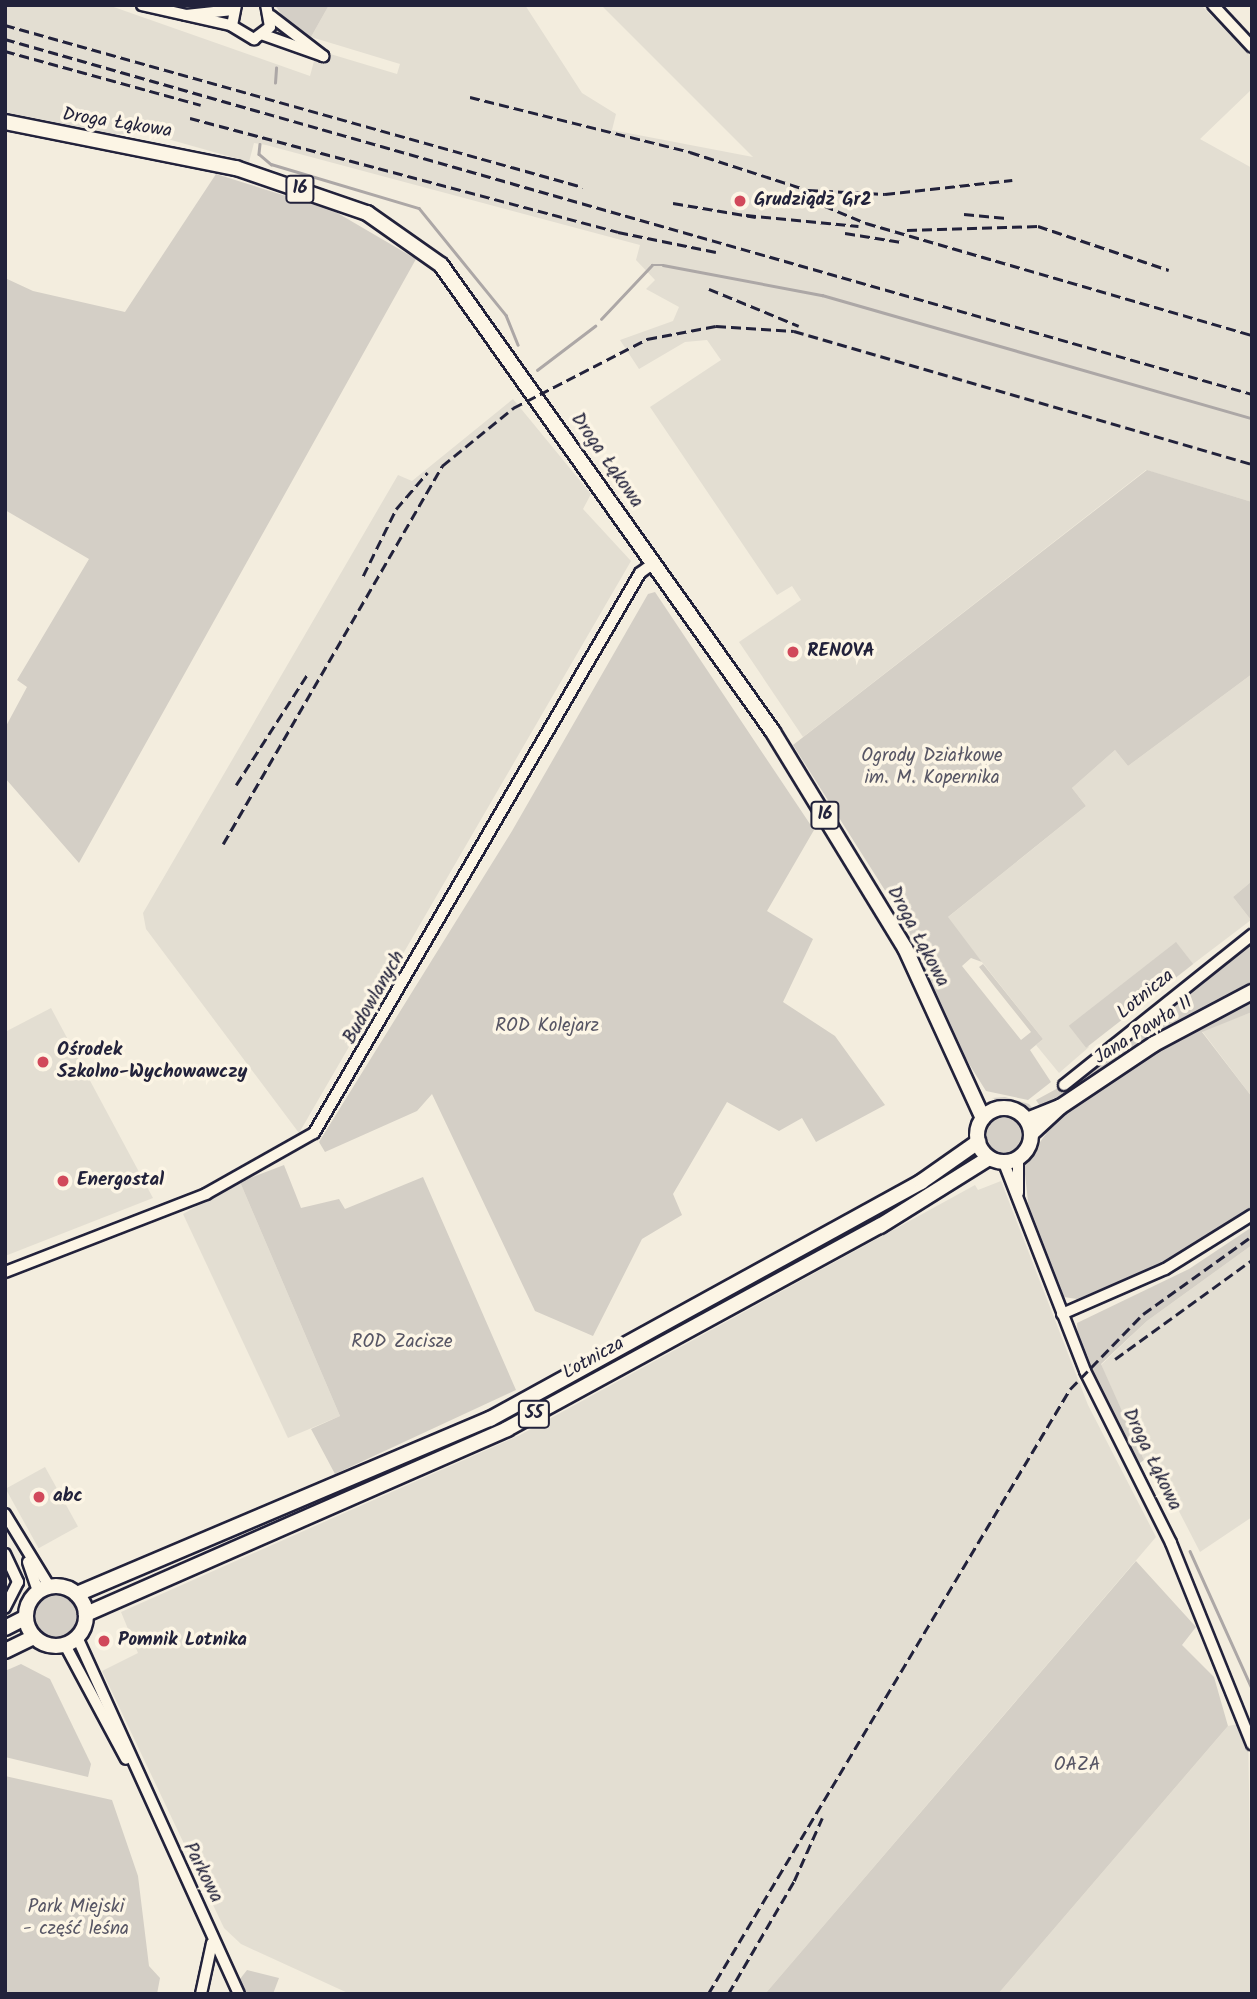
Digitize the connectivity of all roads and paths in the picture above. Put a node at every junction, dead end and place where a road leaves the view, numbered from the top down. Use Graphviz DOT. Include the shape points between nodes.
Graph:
graph roads {
  1 [pos="142,5"];
  2 [pos="190,5"];
  3 [pos="266,5"];
  4 [pos="1213,5"];
  5 [pos="232,7"];
  6 [pos="178,15"];
  7 [pos="271,16"];
  8 [pos="231,25"];
  9 [pos="264,35"];
  10 [pos="1252,47"];
  11 [pos="5,122"];
  12 [pos="654,563"];
  13 [pos="1252,935"];
  14 [pos="1252,992"];
  15 [pos="969,1083"];
  16 [pos="1064,1085"];
  17 [pos="996,1110"];
  18 [pos="984,1118"];
  19 [pos="1029,1126"];
  20 [pos="978,1142"];
  21 [pos="989,1158"];
  22 [pos="1011,1161"];
  23 [pos="1252,1215"];
  24 [pos="5,1272"];
  25 [pos="1062,1314"];
  26 [pos="5,1514"];
  27 [pos="5,1555"];
  28 [pos="43,1589"];
  29 [pos="77,1594"];
  30 [pos="5,1608"];
  31 [pos="86,1614"];
  32 [pos="25,1618"];
  33 [pos="5,1628"];
  34 [pos="34,1637"];
  35 [pos="71,1641"];
  36 [pos="5,1651"];
  37 [pos="1251,1741"];
  38 [pos="212,1943"];
  39 [pos="201,1994"];
  40 [pos="239,1994"];
  1 -- 6 [label="street"];
  2 -- 6 [label="street"];
  3 -- 7 [label="street"];
  4 -- 10 [label="street"];
  5 -- 6 [label="street"];
  5 -- 8 [label="street"];
  6 -- 8 [label="street"];
  7 -- 9 [label="street"];
  7 -- 9 [label="street" via="323,56"];
  8 -- 9 [label="street" via="247,39"];
  11 -- 12 [label="main road, Droga Łąkowa / 16" via="236,168 368,213 418,244 462,291"];
  12 -- 15 [label="main road, Droga Łąkowa / 16" via="773,732 869,887"];
  12 -- 24 [label="street, Budowlanych" via="635,586 314,1133 206,1194"];
  13 -- 16 [label="street, Lotnicza"];
  14 -- 19 [label="main road, Jana Pawła II" via="1154,1044"];
  15 -- 17 [label="main road, Droga Łąkowa / 16"];
  15 -- 18 [label="main road, Droga Łąkowa / 16"];
  17 -- 18 [label="main road"];
  17 -- 19 [label="main road, 16" via="1010,1109"];
  18 -- 20 [label="main road"];
  19 -- 22 [label="main road"];
  20 -- 21 [label="main road"];
  20 -- 29 [label="main road, Lotnicza / 55" via="869,1211 490,1419"];
  21 -- 22 [label="main road"];
  21 -- 31 [label="main road, Lotnicza / 55" via="880,1226 507,1429"];
  22 -- 25 [label="street, Droga Łąkowa"];
  23 -- 25 [label="street" via="1165,1269"];
  25 -- 37 [label="street, Droga Łąkowa" via="1171,1543"];
  26 -- 28 [label="street"];
  27 -- 30 [label="street" via="18,1582"];
  28 -- 29 [label="main road"];
  28 -- 32 [label="main road"];
  29 -- 31 [label="main road"];
  31 -- 35 [label="main road"];
  32 -- 33 [label="main road"];
  32 -- 34 [label="main road"];
  34 -- 35 [label="main road"];
  34 -- 36 [label="main road"];
  35 -- 38 [label="street, Parkowa"];
  38 -- 39 [label="street"];
  38 -- 40 [label="street, Parkowa"];
}
